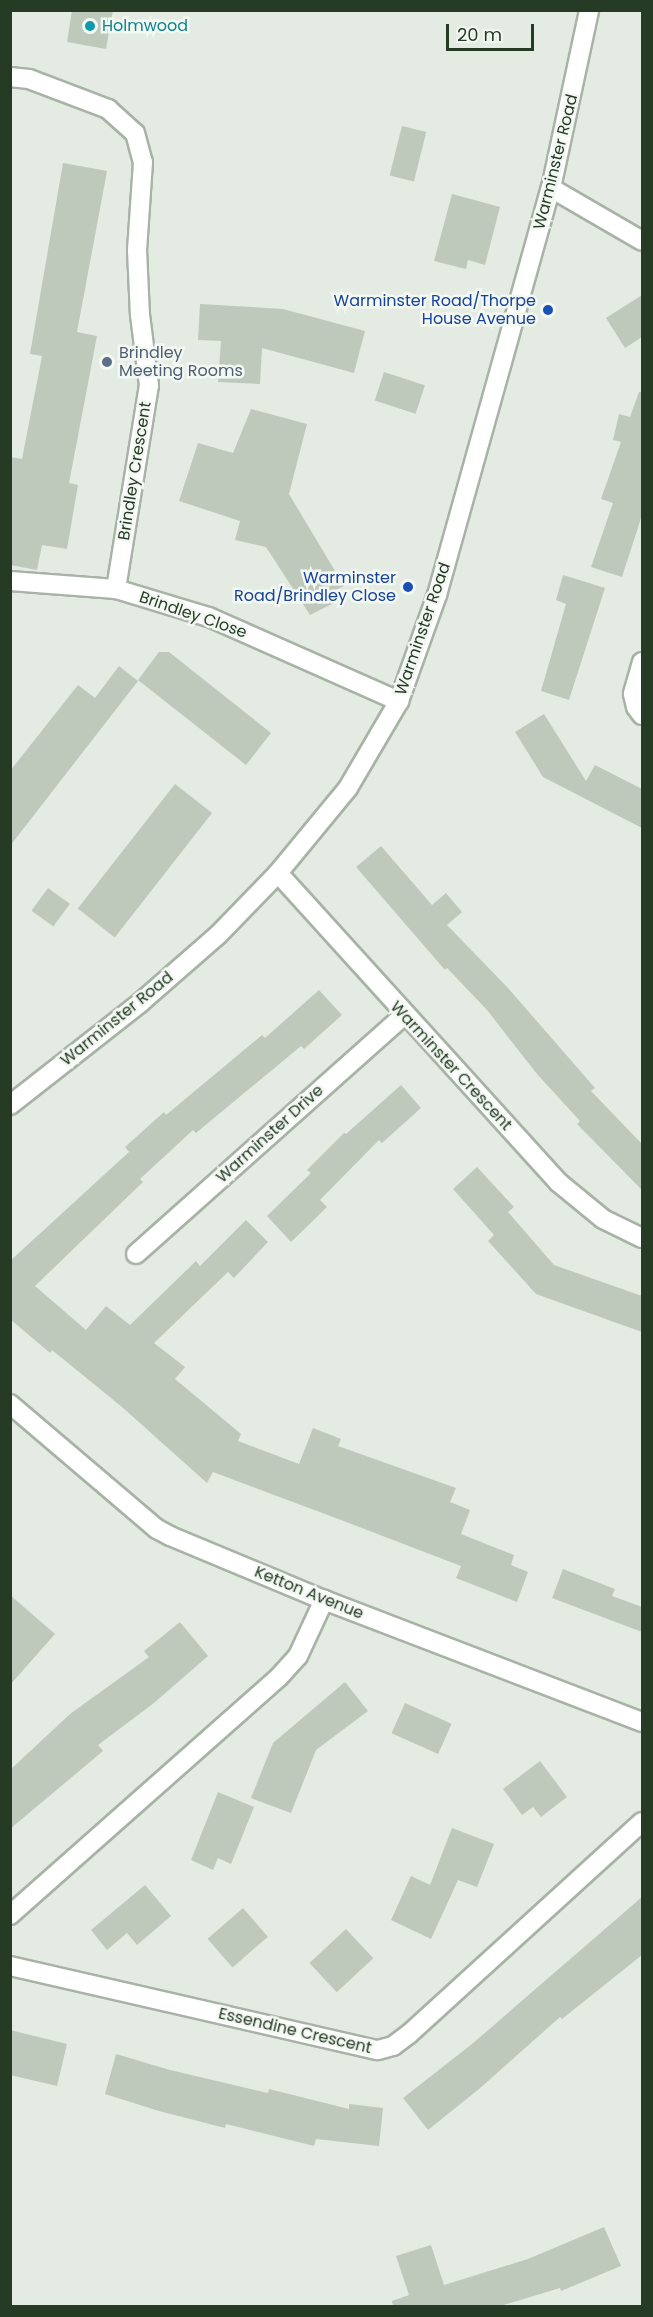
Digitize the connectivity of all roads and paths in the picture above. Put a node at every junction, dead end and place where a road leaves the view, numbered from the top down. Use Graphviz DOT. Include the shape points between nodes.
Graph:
graph roads {
  1 [pos="589,10"];
  2 [pos="10,77"];
  3 [pos="551,188"];
  4 [pos="642,241"];
  5 [pos="10,581"];
  6 [pos="116,589"];
  7 [pos="642,662"];
  8 [pos="399,701"];
  9 [pos="642,715"];
  10 [pos="278,873"];
  11 [pos="404,1015"];
  12 [pos="10,1105"];
  13 [pos="642,1238"];
  14 [pos="136,1254"];
  15 [pos="10,1404"];
  16 [pos="324,1600"];
  17 [pos="642,1722"];
  18 [pos="642,1822"];
  19 [pos="10,1915"];
  20 [pos="10,1966"];
  1 -- 3 [label="street, Warminster Road"];
  2 -- 6 [label="street, Brindley Crescent" via="29,79 108,109 135,134 143,162 137,250 148,385"];
  3 -- 4 [label="street"];
  3 -- 8 [label="street, Warminster Road" via="436,595"];
  5 -- 6 [label="street, Brindley Close"];
  6 -- 8 [label="street, Brindley Close" via="209,617"];
  7 -- 9 [label="street" via="633,694"];
  8 -- 10 [label="street, Warminster Road" via="348,788"];
  10 -- 11 [label="street, Warminster Crescent"];
  10 -- 12 [label="street, Warminster Road" via="218,935 140,1003"];
  11 -- 13 [label="street, Warminster Crescent" via="558,1182 603,1219"];
  11 -- 14 [label="street, Warminster Drive"];
  15 -- 16 [label="street, Ketton Avenue" via="157,1529"];
  16 -- 17 [label="street, Ketton Avenue"];
  16 -- 19 [label="street" via="298,1656 279,1677"];
  18 -- 20 [label="street, Essendine Crescent" via="409,2034 393,2046 378,2050"];
}
